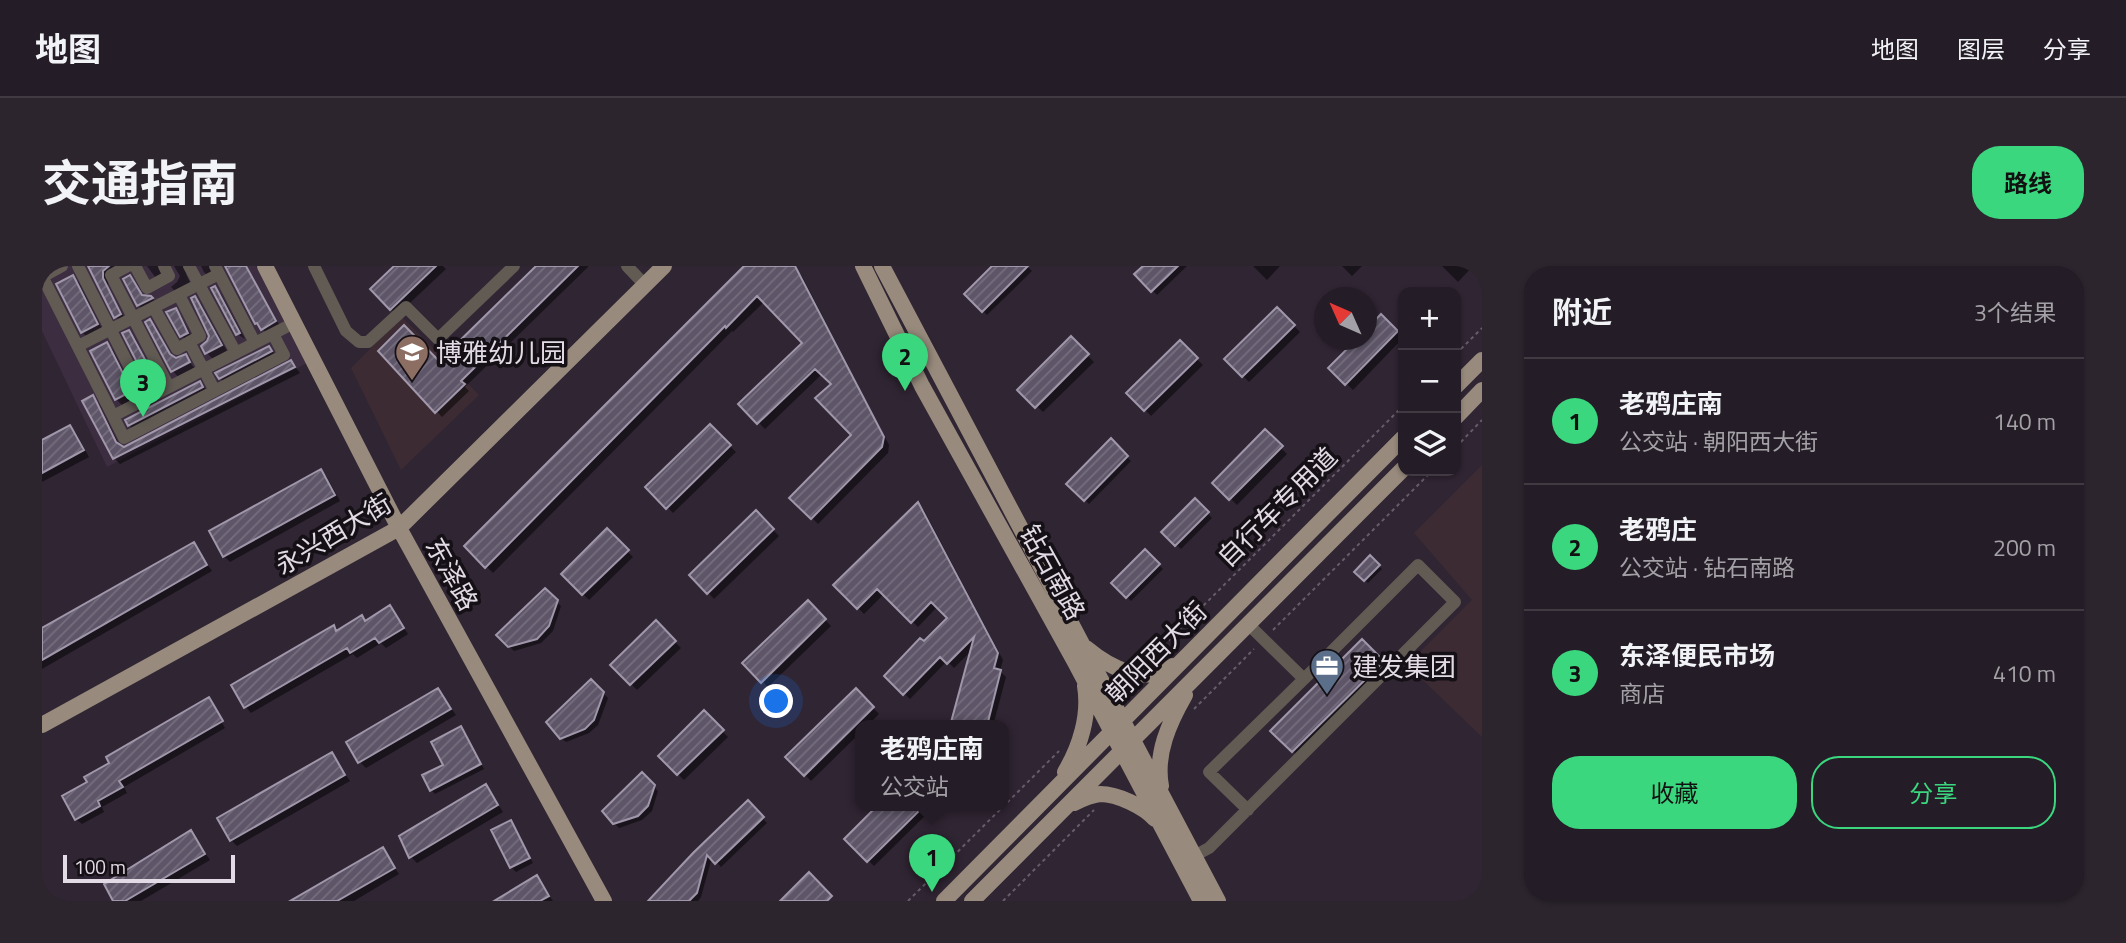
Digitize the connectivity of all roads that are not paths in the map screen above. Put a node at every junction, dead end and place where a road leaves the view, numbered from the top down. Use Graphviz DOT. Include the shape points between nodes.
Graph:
graph roads {
  1 [pos="62,266"];
  2 [pos="78,266"];
  3 [pos="128,266"];
  4 [pos="135,266"];
  5 [pos="164,266"];
  6 [pos="189,266"];
  7 [pos="265,266"];
  8 [pos="314,266"];
  9 [pos="514,266"];
  10 [pos="627,266"];
  11 [pos="664,266"];
  12 [pos="863,266"];
  13 [pos="882,266"];
  14 [pos="217,270"];
  15 [pos="42,276"];
  16 [pos="157,282"];
  17 [pos="199,284"];
  18 [pos="645,285"];
  19 [pos="173,298"];
  20 [pos="154,308"];
  21 [pos="133,318"];
  22 [pos="294,323"];
  23 [pos="110,330"];
  24 [pos="273,334"];
  25 [pos="189,342"];
  26 [pos="255,343"];
  27 [pos="78,346"];
  28 [pos="236,353"];
  29 [pos="1482,360"];
  30 [pos="204,369"];
  31 [pos="1461,381"];
  32 [pos="169,387"];
  33 [pos="1482,390"];
  34 [pos="215,391"];
  35 [pos="146,399"];
  36 [pos="1460,413"];
  37 [pos="113,416"];
  38 [pos="1398,443"];
  39 [pos="1398,474"];
  40 [pos="399,528"];
  41 [pos="1248,624"];
  42 [pos="1081,645"];
  43 [pos="1185,658"];
  44 [pos="1200,672"];
  45 [pos="1083,677"];
  46 [pos="1304,679"];
  47 [pos="42,725"];
  48 [pos="1117,726"];
  49 [pos="1127,746"];
  50 [pos="1053,791"];
  51 [pos="1165,802"];
  52 [pos="1065,807"];
  53 [pos="1248,810"];
  54 [pos="1162,826"];
  55 [pos="1194,856"];
  56 [pos="604,901"];
  57 [pos="944,901"];
  58 [pos="972,901"];
  59 [pos="1201,901"];
  60 [pos="1218,901"];
  1 -- 15 [label="street"];
  2 -- 23 [label="street"];
  3 -- 21 [label="street" via="111,275"];
  4 -- 16 [label="street" via="146,288"];
  5 -- 16 [label="street" via="169,276"];
  6 -- 17 [label="street"];
  7 -- 22 [label="main road, 东泽路"];
  8 -- 9 [label="street" via="346,331 359,342 368,342 407,307 438,339"];
  10 -- 18 [label="street"];
  11 -- 18 [label="main road, 永兴西大街"];
  12 -- 45 [label="main road, 钻石南路" via="922,386"];
  13 -- 42 [label="main road, 钻石南路"];
  14 -- 17 [label="street"];
  14 -- 26 [label="street"];
  15 -- 27 [label="street"];
  16 -- 19 [label="street"];
  17 -- 19 [label="street"];
  17 -- 28 [label="street"];
  18 -- 40 [label="main road, 永兴西大街"];
  19 -- 20 [label="street"];
  19 -- 25 [label="street" via="200,336"];
  20 -- 21 [label="street"];
  20 -- 25 [label="street" via="177,349"];
  21 -- 23 [label="street"];
  21 -- 32 [label="street"];
  22 -- 24 [label="street"];
  22 -- 40 [label="main road, 东泽路"];
  23 -- 27 [label="street"];
  23 -- 35 [label="street"];
  24 -- 26 [label="street"];
  24 -- 34 [label="street" via="284,355"];
  25 -- 30 [label="street"];
  26 -- 28 [label="street"];
  27 -- 37 [label="street"];
  28 -- 30 [label="street"];
  29 -- 31 [label="main road"];
  30 -- 32 [label="street"];
  30 -- 34 [label="street"];
  32 -- 35 [label="street"];
  33 -- 36 [label="main road"];
  34 -- 37 [label="street" via="124,438"];
  35 -- 37 [label="street"];
  38 -- 43 [label="main road, 朝阳西大街"];
  39 -- 41 [label="main road, 朝阳西大街"];
  40 -- 47 [label="main road, 永兴西大街"];
  40 -- 56 [label="main road, 东泽路"];
  41 -- 44 [label="main road, 朝阳西大街"];
  41 -- 46 [label="street"];
  42 -- 43 [label="main road" via="1112,667 1147,675 1165,671"];
  42 -- 48 [label="main road, 钻石南路"];
  43 -- 48 [label="main road, 朝阳西大街"];
  44 -- 49 [label="main road, 朝阳西大街"];
  44 -- 51 [label="main road" via="1174,714 1160,755 1158,770"];
  45 -- 48 [label="main road, 钻石南路"];
  45 -- 50 [label="main road" via="1087,699 1084,727"];
  46 -- 53 [label="street" via="1209,772"];
  46 -- 53 [label="street" via="1418,565 1455,602"];
  48 -- 49 [label="main road, 钻石南路"];
  48 -- 50 [label="main road, 朝阳西大街"];
  49 -- 51 [label="main road, 钻石南路"];
  49 -- 52 [label="main road, 朝阳西大街"];
  49 -- 54 [label="main road, 钻石南路"];
  50 -- 57 [label="main road, 朝阳西大街"];
  51 -- 55 [label="main road, 钻石南路"];
  52 -- 54 [label="main road" via="1101,794 1142,809"];
  52 -- 58 [label="main road, 朝阳西大街"];
  53 -- 55 [label="street" via="1209,848"];
  54 -- 59 [label="main road, 钻石南路"];
  55 -- 60 [label="main road, 钻石南路"];
}
